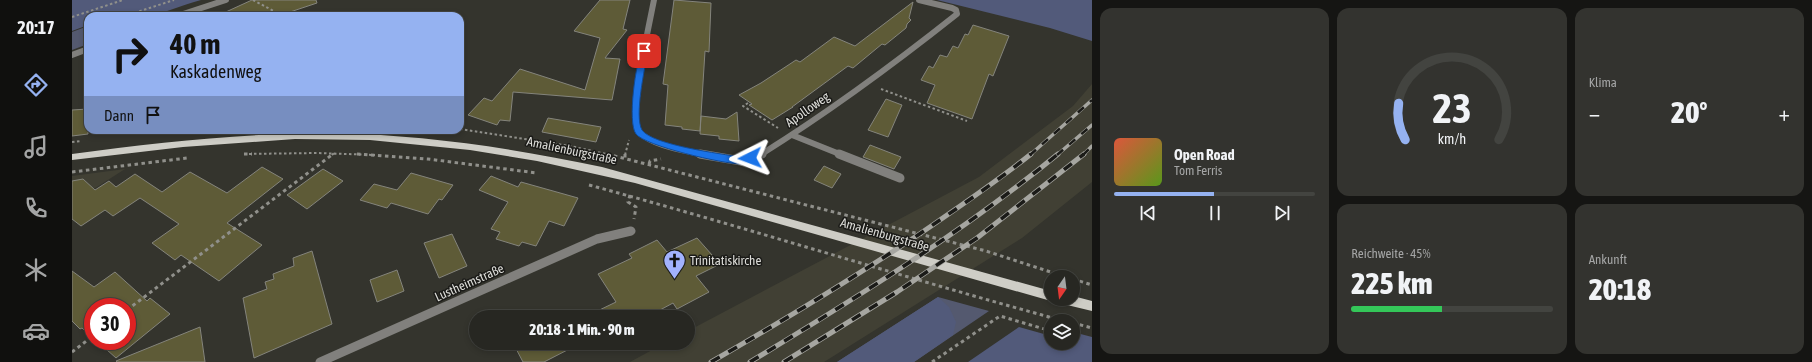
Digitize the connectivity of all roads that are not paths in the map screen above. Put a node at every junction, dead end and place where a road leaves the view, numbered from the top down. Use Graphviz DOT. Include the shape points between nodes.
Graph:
graph roads {
  1 [pos="226,0"];
  2 [pos="654,0"];
  3 [pos="919,0"];
  4 [pos="190,12"];
  5 [pos="84,50"];
  6 [pos="72,54"];
  7 [pos="791,135"];
  8 [pos="72,157"];
  9 [pos="900,178"];
  10 [pos="631,231"];
  11 [pos="1044,294"];
  12 [pos="1080,303"];
  13 [pos="1092,306"];
  14 [pos="320,362"];
  1 -- 4 [label="street"];
  2 -- 7 [label="street, Apolloweg" via="636,98 636,123 639,132 651,140 670,146 741,161 758,156"];
  3 -- 7 [label="street, Apolloweg" via="947,6 956,10 957,14 899,60"];
  5 -- 6 [label="street"];
  7 -- 9 [label="street"];
  8 -- 11 [label="main road, Amalienburgstraße" via="209,141 286,137 369,137 498,149 636,179"];
  10 -- 14 [label="street, Lustheimstraße" via="597,239"];
  12 -- 13 [label="main road"];
}
